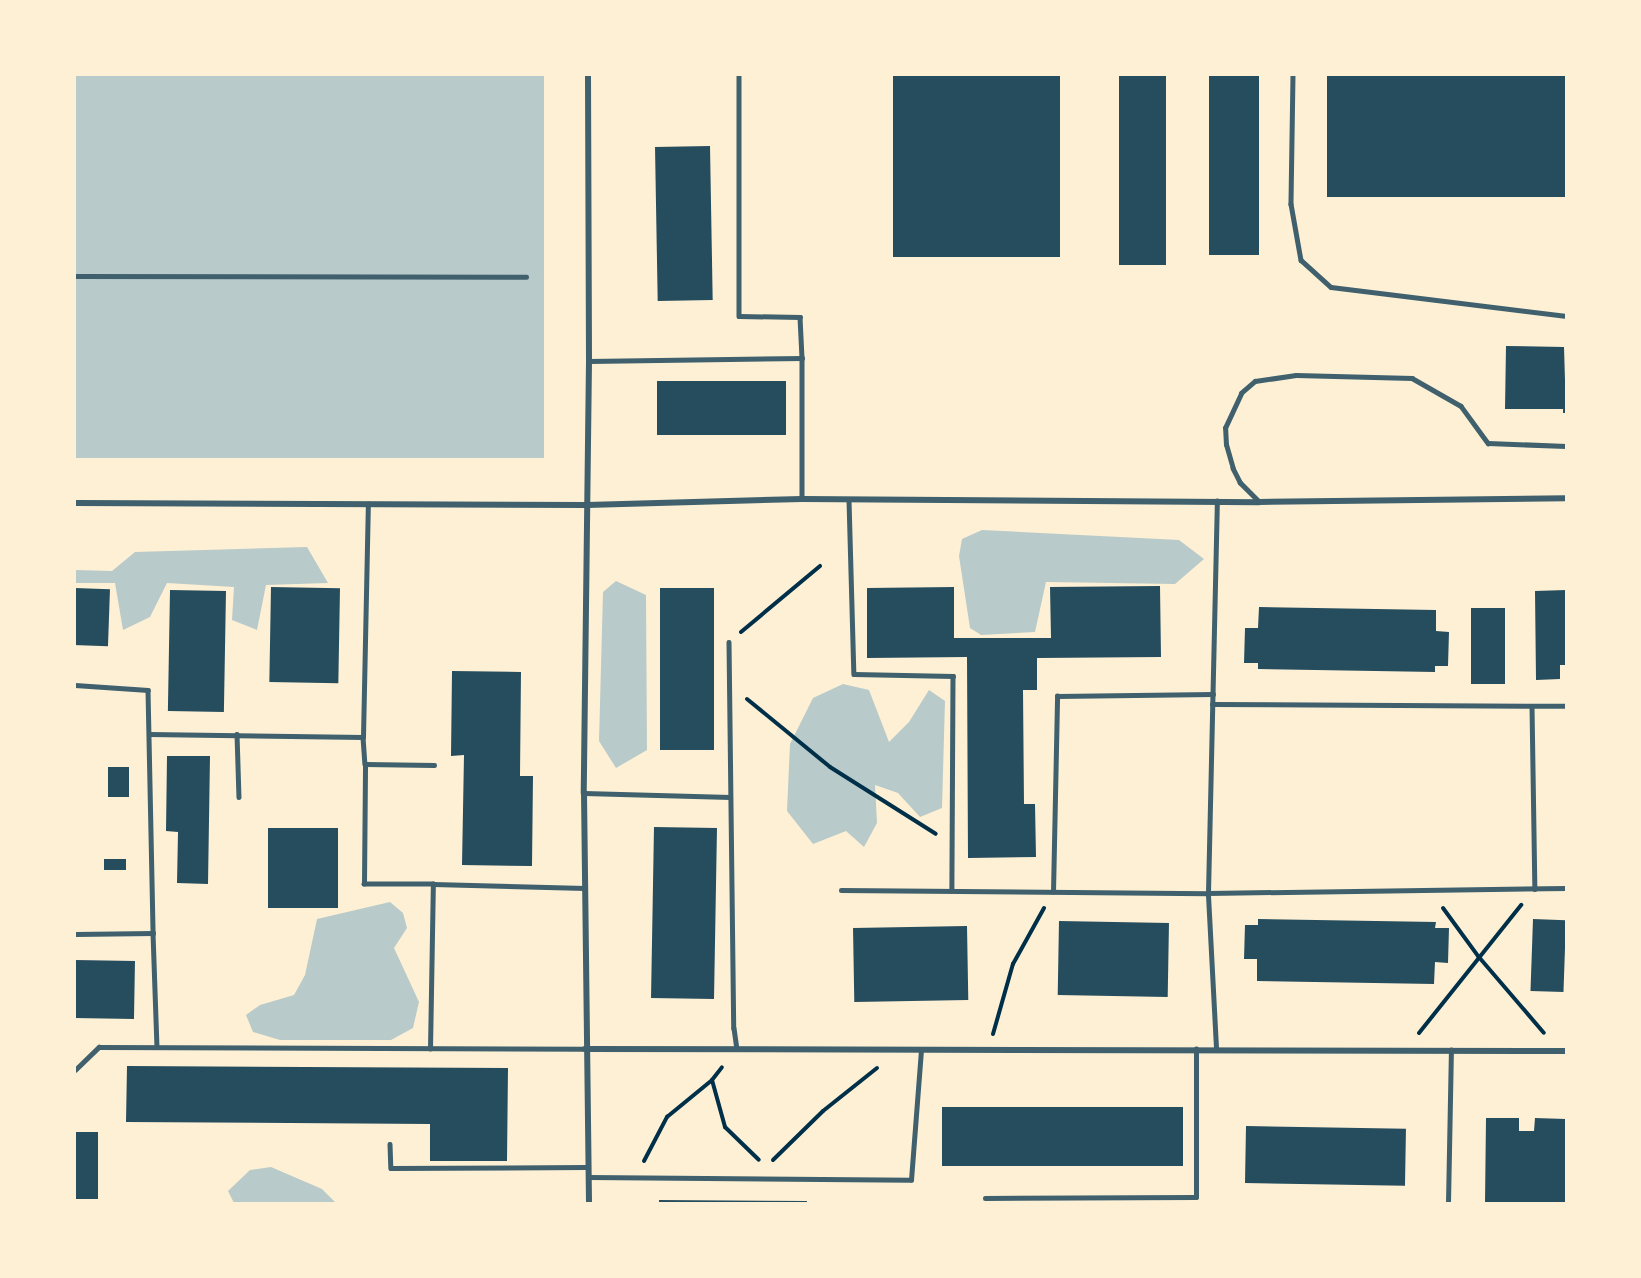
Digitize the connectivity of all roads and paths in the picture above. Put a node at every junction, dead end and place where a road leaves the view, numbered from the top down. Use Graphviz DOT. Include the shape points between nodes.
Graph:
graph roads {
  1 [pos="588,75"];
  2 [pos="739,75"];
  3 [pos="1293,75"];
  4 [pos="75,276"];
  5 [pos="526,277"];
  6 [pos="1566,316"];
  7 [pos="802,358"];
  8 [pos="589,361"];
  9 [pos="1566,446"];
  10 [pos="1566,498"];
  11 [pos="802,500"];
  12 [pos="849,500"];
  13 [pos="1217,501"];
  14 [pos="1259,502"];
  15 [pos="75,503"];
  16 [pos="368,504"];
  17 [pos="587,505"];
  18 [pos="820,566"];
  19 [pos="729,642"];
  20 [pos="75,685"];
  21 [pos="729,685"];
  22 [pos="1213,694"];
  23 [pos="1212,704"];
  24 [pos="1532,706"];
  25 [pos="1566,706"];
  26 [pos="149,734"];
  27 [pos="237,734"];
  28 [pos="363,737"];
  29 [pos="365,764"];
  30 [pos="434,765"];
  31 [pos="584,793"];
  32 [pos="239,797"];
  33 [pos="730,797"];
  34 [pos="952,843"];
  35 [pos="433,884"];
  36 [pos="585,888"];
  37 [pos="1566,888"];
  38 [pos="1535,889"];
  39 [pos="842,890"];
  40 [pos="952,890"];
  41 [pos="1431,890"];
  42 [pos="1053,892"];
  43 [pos="1208,893"];
  44 [pos="153,933"];
  45 [pos="75,934"];
  46 [pos="1478,956"];
  47 [pos="157,1047"];
  48 [pos="585,1048"];
  49 [pos="1216,1048"];
  50 [pos="430,1049"];
  51 [pos="736,1049"];
  52 [pos="901,1049"];
  53 [pos="921,1049"];
  54 [pos="988,1049"];
  55 [pos="1196,1049"];
  56 [pos="1405,1050"];
  57 [pos="1450,1050"];
  58 [pos="1563,1051"];
  59 [pos="75,1070"];
  60 [pos="712,1080"];
  61 [pos="390,1144"];
  62 [pos="587,1167"];
  63 [pos="588,1177"];
  64 [pos="636,1178"];
  65 [pos="985,1198"];
  66 [pos="1196,1200"];
  67 [pos="589,1203"];
  68 [pos="1448,1203"];
  1 -- 8 [label="street"];
  2 -- 7 [label="lane" via="739,316 800,317"];
  3 -- 6 [label="lane" via="1291,204 1297,238 1301,260 1331,287"];
  4 -- 5 [label="lane"];
  7 -- 8 [label="lane"];
  7 -- 11 [label="lane"];
  8 -- 17 [label="street"];
  9 -- 14 [label="lane" via="1488,443 1461,406 1412,378 1296,375 1255,381 1241,393 1225,428 1233,469 1240,483"];
  10 -- 14 [label="street"];
  11 -- 12 [label="street"];
  11 -- 17 [label="street"];
  12 -- 13 [label="street"];
  12 -- 34 [label="lane" via="854,674 953,675"];
  13 -- 14 [label="street"];
  13 -- 22 [label="lane"];
  15 -- 16 [label="street"];
  16 -- 17 [label="street"];
  16 -- 28 [label="lane"];
  17 -- 31 [label="street"];
  18 -- 19 [label="path"];
  19 -- 21 [label="lane"];
  20 -- 26 [label="lane" via="148,690"];
  21 -- 33 [label="lane"];
  21 -- 34 [label="path" via="830,767"];
  22 -- 23 [label="lane"];
  22 -- 42 [label="lane" via="1057,696"];
  23 -- 24 [label="lane"];
  23 -- 43 [label="lane"];
  24 -- 25 [label="lane"];
  24 -- 38 [label="lane"];
  26 -- 27 [label="lane"];
  26 -- 44 [label="lane"];
  27 -- 28 [label="lane"];
  27 -- 32 [label="lane"];
  28 -- 29 [label="lane"];
  29 -- 30 [label="lane"];
  29 -- 35 [label="lane" via="364,884"];
  31 -- 33 [label="lane"];
  31 -- 36 [label="street"];
  33 -- 51 [label="lane"];
  34 -- 40 [label="lane"];
  35 -- 36 [label="lane"];
  35 -- 50 [label="lane"];
  36 -- 48 [label="street"];
  37 -- 38 [label="lane"];
  38 -- 41 [label="lane"];
  38 -- 46 [label="path"];
  39 -- 40 [label="lane"];
  40 -- 42 [label="lane"];
  41 -- 43 [label="lane"];
  41 -- 46 [label="path"];
  42 -- 43 [label="lane"];
  42 -- 54 [label="path" via="1013,964"];
  43 -- 49 [label="lane"];
  44 -- 45 [label="lane"];
  44 -- 47 [label="lane"];
  46 -- 56 [label="path"];
  46 -- 58 [label="path"];
  47 -- 50 [label="lane"];
  47 -- 59 [label="lane" via="99,1047"];
  48 -- 50 [label="lane"];
  48 -- 51 [label="street"];
  48 -- 62 [label="street"];
  49 -- 55 [label="street"];
  49 -- 56 [label="street"];
  51 -- 52 [label="street"];
  51 -- 60 [label="path"];
  52 -- 53 [label="street"];
  52 -- 60 [label="path" via="823,1111 766,1167 725,1127"];
  53 -- 54 [label="street"];
  53 -- 64 [label="lane" via="911,1180"];
  54 -- 55 [label="street"];
  55 -- 66 [label="lane"];
  56 -- 57 [label="street"];
  57 -- 58 [label="street"];
  57 -- 68 [label="lane"];
  60 -- 64 [label="path" via="667,1117"];
  61 -- 62 [label="lane" via="391,1168"];
  62 -- 63 [label="street"];
  63 -- 64 [label="lane"];
  63 -- 67 [label="street"];
  65 -- 66 [label="lane"];
}
